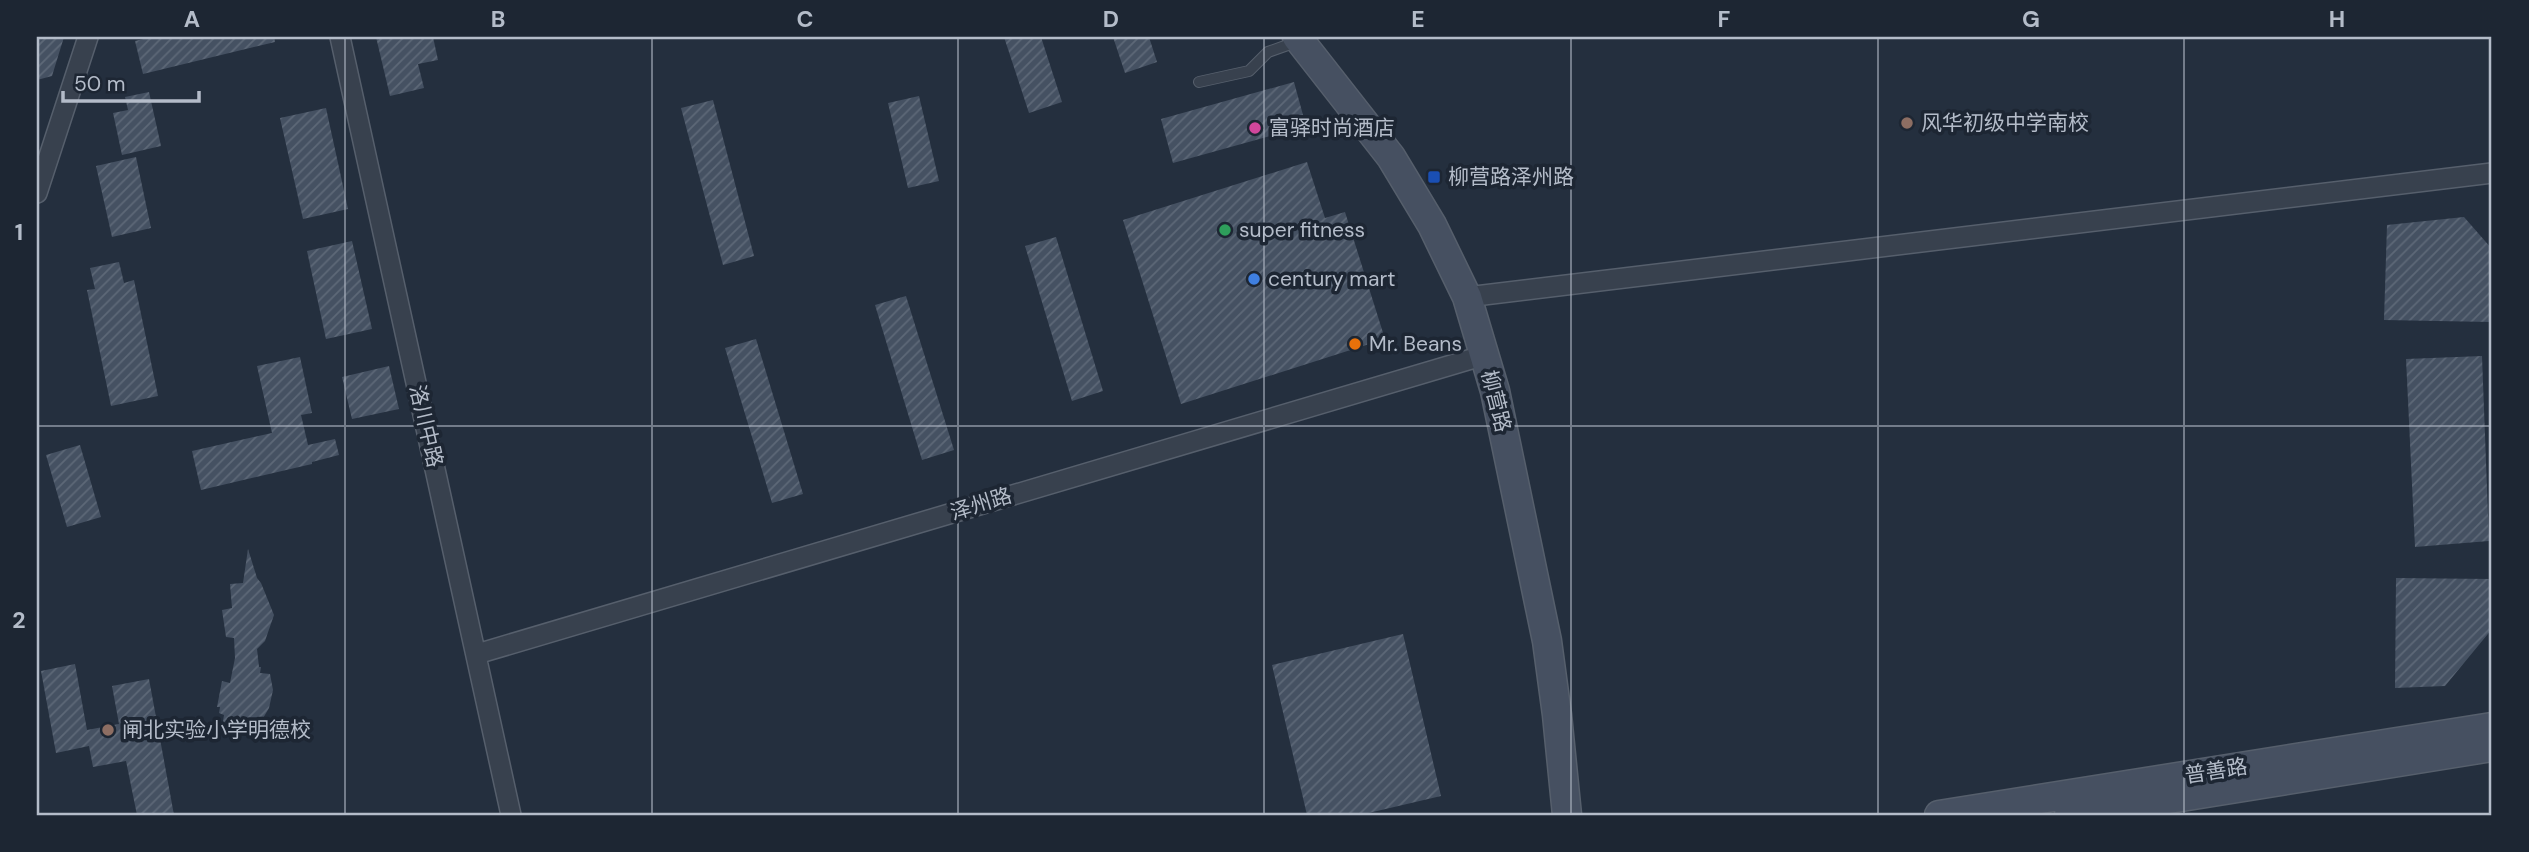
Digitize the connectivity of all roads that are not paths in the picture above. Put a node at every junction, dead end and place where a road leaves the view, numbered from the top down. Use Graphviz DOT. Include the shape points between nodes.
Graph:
graph roads {
  1 [pos="88,37"];
  2 [pos="340,37"];
  3 [pos="1298,38"];
  4 [pos="1199,82"];
  5 [pos="2492,173"];
  6 [pos="37,193"];
  7 [pos="1467,298"];
  8 [pos="1485,355"];
  9 [pos="477,654"];
  10 [pos="2492,727"];
  11 [pos="2492,747"];
  12 [pos="2058,809"];
  13 [pos="511,815"];
  14 [pos="1567,815"];
  15 [pos="1939,815"];
  1 -- 6 [label="street"];
  2 -- 9 [label="street, 洛川中路"];
  3 -- 4 [label="lane" via="1268,52 1249,71"];
  3 -- 7 [label="main road, 柳营路" via="1391,157 1432,225"];
  5 -- 7 [label="street"];
  7 -- 8 [label="main road, 柳营路"];
  8 -- 9 [label="street, 泽州路"];
  8 -- 14 [label="main road, 柳营路" via="1547,641"];
  9 -- 13 [label="street, 洛川中路"];
  10 -- 12 [label="main road, 普善路"];
  11 -- 12 [label="main road, 普善路"];
  12 -- 15 [label="main road, 普善路"];
}
